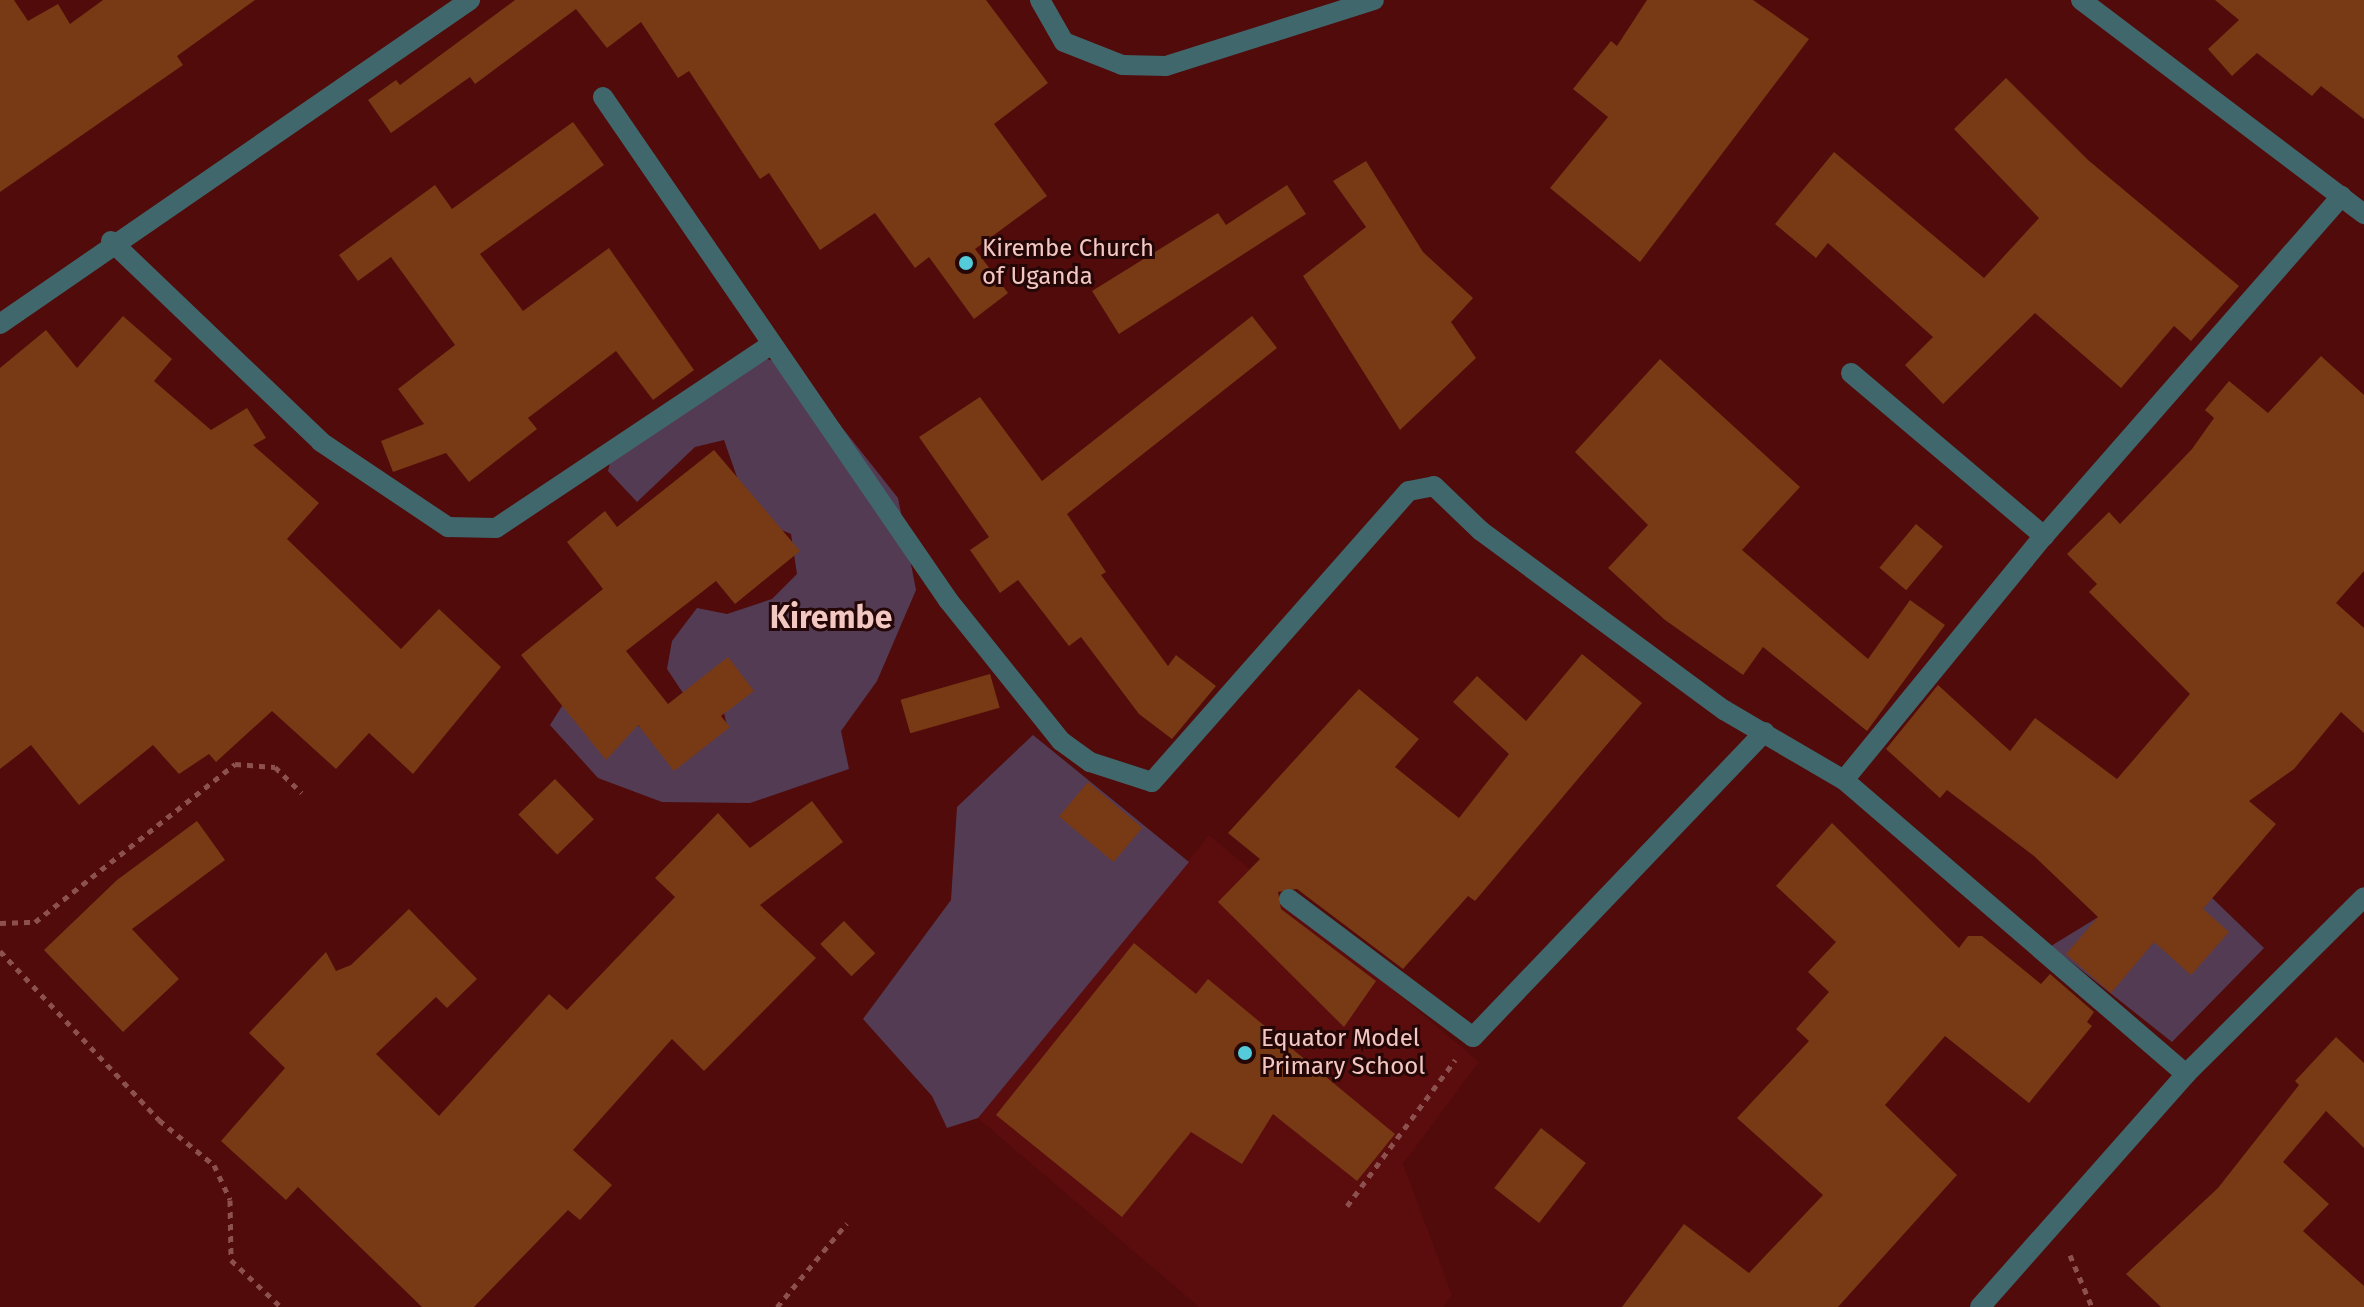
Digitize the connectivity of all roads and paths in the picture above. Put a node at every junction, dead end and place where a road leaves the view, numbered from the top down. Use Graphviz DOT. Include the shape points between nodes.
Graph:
graph roads {
  1 [pos="470,0"];
  2 [pos="1040,0"];
  3 [pos="1374,0"];
  4 [pos="2081,0"];
  5 [pos="603,97"];
  6 [pos="2342,196"];
  7 [pos="2364,214"];
  8 [pos="111,241"];
  9 [pos="0,324"];
  10 [pos="772,344"];
  11 [pos="1851,373"];
  12 [pos="2044,536"];
  13 [pos="1764,732"];
  14 [pos="1844,780"];
  15 [pos="302,793"];
  16 [pos="2364,897"];
  17 [pos="1289,899"];
  18 [pos="0,923"];
  19 [pos="0,951"];
  20 [pos="1473,1037"];
  21 [pos="2186,1074"];
  22 [pos="1347,1206"];
  23 [pos="2056,1221"];
  24 [pos="847,1223"];
  25 [pos="281,1307"];
  26 [pos="777,1307"];
  27 [pos="1980,1307"];
  28 [pos="2092,1307"];
  1 -- 8 [label="street"];
  2 -- 3 [label="street" via="1064,42 1122,65 1166,66"];
  4 -- 6 [label="street"];
  5 -- 10 [label="street"];
  6 -- 7 [label="street"];
  6 -- 12 [label="street"];
  8 -- 9 [label="street"];
  8 -- 10 [label="street" via="321,442 448,527 496,528"];
  10 -- 13 [label="street" via="948,600 1061,741 1090,762 1152,782 1409,491 1434,486 1481,531"];
  11 -- 12 [label="street"];
  12 -- 14 [label="street"];
  13 -- 14 [label="street"];
  13 -- 20 [label="street"];
  14 -- 21 [label="street"];
  15 -- 18 [label="path" via="275,767 235,764 35,922"];
  16 -- 21 [label="street"];
  17 -- 20 [label="street"];
  19 -- 25 [label="path" via="159,1120 214,1165 230,1200 231,1260"];
  20 -- 22 [label="path"];
  21 -- 23 [label="street"];
  23 -- 27 [label="street"];
  23 -- 28 [label="path"];
  24 -- 26 [label="path"];
}
